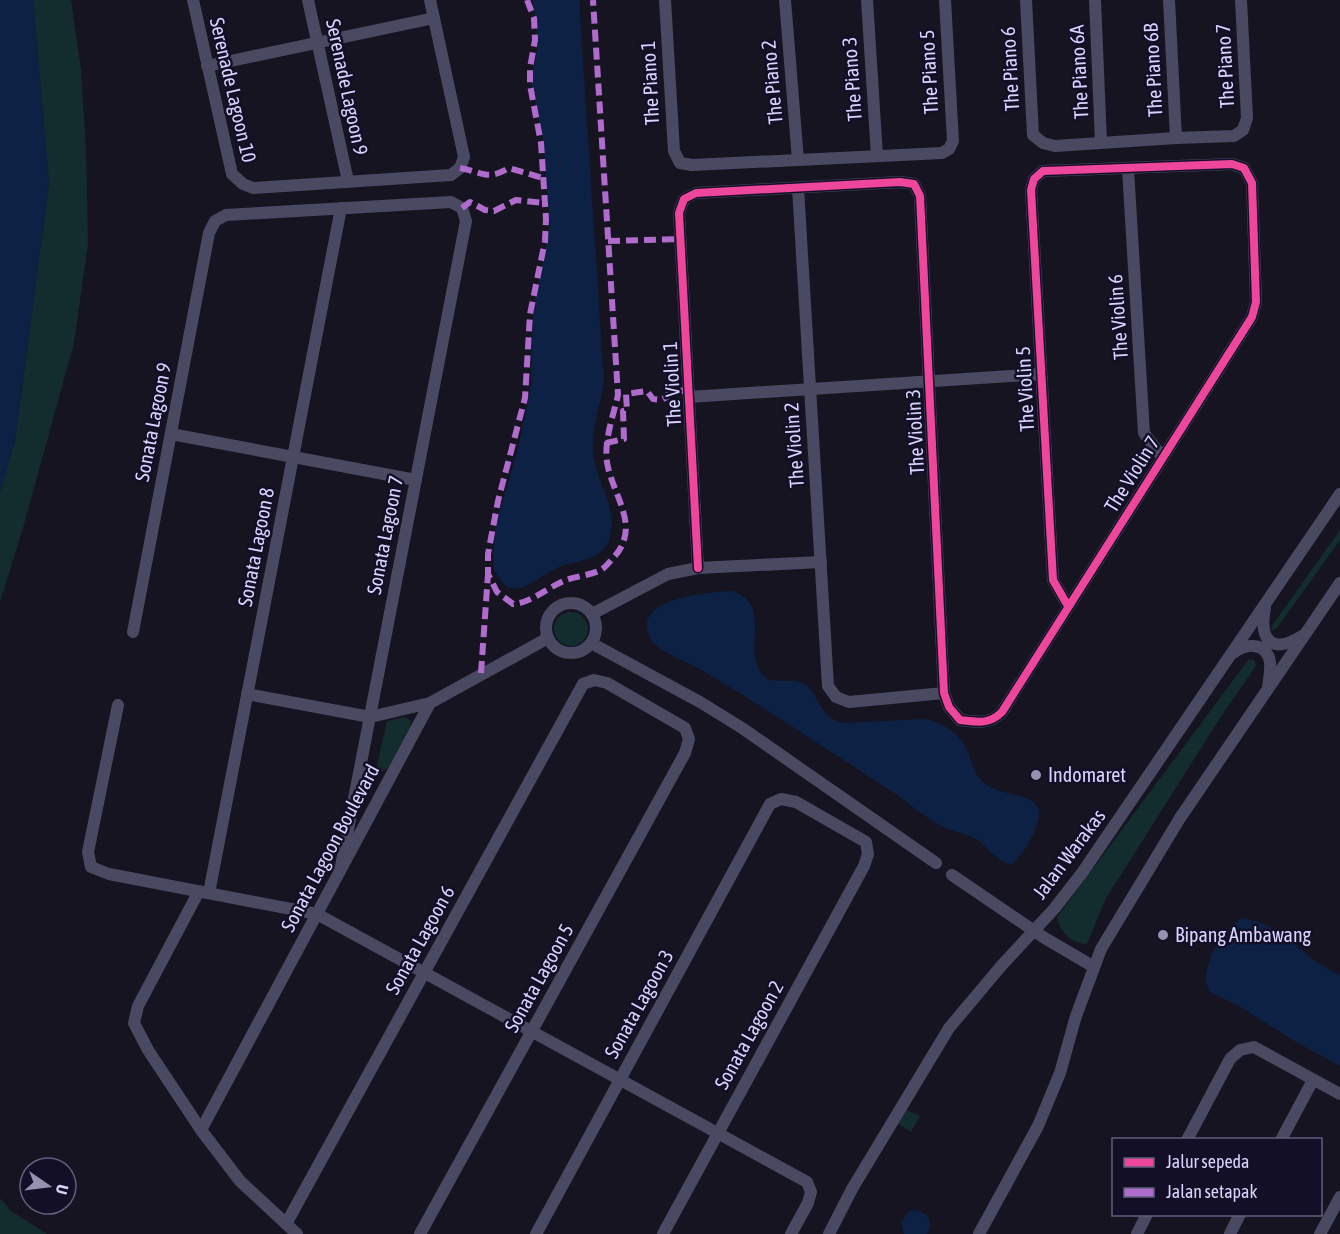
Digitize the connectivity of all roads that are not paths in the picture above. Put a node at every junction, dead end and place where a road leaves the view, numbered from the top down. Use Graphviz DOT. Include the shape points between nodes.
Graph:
graph roads {
  1 [pos="192,0"];
  2 [pos="308,0"];
  3 [pos="430,0"];
  4 [pos="665,0"];
  5 [pos="785,0"];
  6 [pos="867,0"];
  7 [pos="945,0"];
  8 [pos="1026,0"];
  9 [pos="1095,0"];
  10 [pos="1169,0"];
  11 [pos="1241,0"];
  12 [pos="434,18"];
  13 [pos="317,43"];
  14 [pos="207,66"];
  15 [pos="1176,138"];
  16 [pos="1101,142"];
  17 [pos="877,156"];
  18 [pos="798,160"];
  19 [pos="1128,169"];
  20 [pos="348,182"];
  21 [pos="798,188"];
  22 [pos="341,208"];
  23 [pos="1041,374"];
  24 [pos="929,381"];
  25 [pos="810,389"];
  26 [pos="689,397"];
  27 [pos="171,434"];
  28 [pos="293,457"];
  29 [pos="1162,457"];
  30 [pos="416,480"];
  31 [pos="1340,494"];
  32 [pos="820,562"];
  33 [pos="698,568"];
  34 [pos="1340,583"];
  35 [pos="1267,603"];
  36 [pos="1068,606"];
  37 [pos="592,614"];
  38 [pos="133,632"];
  39 [pos="1305,634"];
  40 [pos="548,638"];
  41 [pos="591,643"];
  42 [pos="1230,656"];
  43 [pos="1268,688"];
  44 [pos="944,693"];
  45 [pos="247,694"];
  46 [pos="430,704"];
  47 [pos="118,705"];
  48 [pos="370,717"];
  49 [pos="689,739"];
  50 [pos="868,854"];
  51 [pos="936,863"];
  52 [pos="340,871"];
  53 [pos="952,874"];
  54 [pos="204,892"];
  55 [pos="317,914"];
  56 [pos="1034,932"];
  57 [pos="1094,967"];
  58 [pos="424,973"];
  59 [pos="532,1031"];
  60 [pos="620,1079"];
  61 [pos="1313,1080"];
  62 [pos="1340,1094"];
  63 [pos="201,1130"];
  64 [pos="718,1133"];
  65 [pos="1188,1138"];
  66 [pos="1282,1138"];
  67 [pos="1340,1197"];
  68 [pos="1146,1216"];
  69 [pos="1239,1216"];
  70 [pos="286,1224"];
  71 [pos="297,1234"];
  72 [pos="420,1234"];
  73 [pos="536,1234"];
  74 [pos="663,1234"];
  75 [pos="791,1234"];
  76 [pos="829,1234"];
  77 [pos="979,1234"];
  78 [pos="1137,1234"];
  79 [pos="1230,1234"];
  80 [pos="1320,1234"];
  1 -- 14 [label="street, Serenade Lagoon 10"];
  2 -- 13 [label="street, Serenade Lagoon 9"];
  3 -- 12 [label="street"];
  4 -- 18 [label="street, The Piano 1" via="674,151 680,163"];
  5 -- 18 [label="street, The Piano 2"];
  6 -- 17 [label="street, The Piano 3"];
  7 -- 17 [label="street, The Piano 5" via="953,141 942,153"];
  8 -- 16 [label="street, The Piano 6" via="1032,135 1055,146"];
  9 -- 16 [label="street, The Piano 6A"];
  10 -- 15 [label="street, The Piano 6B"];
  11 -- 15 [label="street, The Piano 7" via="1248,118 1243,130 1234,136"];
  12 -- 13 [label="street"];
  12 -- 20 [label="street" via="464,157 460,168 452,175"];
  13 -- 14 [label="street"];
  13 -- 20 [label="street, Serenade Lagoon 9"];
  14 -- 20 [label="street, Serenade Lagoon 10" via="232,174 243,184 254,188"];
  15 -- 16 [label="street"];
  17 -- 18 [label="street"];
  19 -- 23 [label="street, The Violin 5" via="1043,171 1034,178 1031,190"];
  19 -- 29 [label="street, The Violin 6" via="1144,433"];
  19 -- 29 [label="street, The Violin 7" via="1232,164 1244,168 1252,183 1256,302 1251,317"];
  21 -- 24 [label="street, The Violin 3" via="914,184 920,196"];
  21 -- 25 [label="street, The Violin 2"];
  21 -- 26 [label="street, The Violin 1" via="696,193 684,199 679,213"];
  22 -- 27 [label="street, Sonata Lagoon 9" via="226,215 215,221 209,234"];
  22 -- 28 [label="street, Sonata Lagoon 8"];
  22 -- 30 [label="street, Sonata Lagoon 7" via="451,202 462,208 466,221"];
  23 -- 24 [label="street"];
  23 -- 36 [label="street, The Violin 5" via="1053,580"];
  24 -- 25 [label="street"];
  24 -- 44 [label="street, The Violin 3"];
  25 -- 26 [label="street"];
  25 -- 32 [label="street, The Violin 2"];
  26 -- 33 [label="street, The Violin 1"];
  27 -- 28 [label="street"];
  27 -- 38 [label="street, Sonata Lagoon 9"];
  28 -- 30 [label="street"];
  28 -- 45 [label="street, Sonata Lagoon 8"];
  29 -- 36 [label="street, The Violin 7"];
  30 -- 48 [label="street, Sonata Lagoon 7"];
  31 -- 35 [label="street, Jalan Warakas"];
  32 -- 33 [label="street"];
  32 -- 44 [label="street, The Violin 2" via="828,686 836,697 849,702"];
  33 -- 37 [label="street" via="668,574"];
  34 -- 39 [label="street"];
  35 -- 39 [label="street" via="1263,623 1268,640 1284,645"];
  35 -- 42 [label="street, Jalan Warakas"];
  36 -- 44 [label="street, The Violin 7" via="994,720 960,720"];
  37 -- 40 [label="street" via="571,603 559,606 550,614"];
  37 -- 41 [label="street" via="596,634"];
  39 -- 43 [label="street"];
  40 -- 41 [label="street" via="562,652 583,650"];
  40 -- 46 [label="street"];
  41 -- 51 [label="street" via="742,728"];
  42 -- 43 [label="street" via="1242,646 1262,648 1270,662"];
  42 -- 56 [label="street, Jalan Warakas" via="1096,854"];
  43 -- 57 [label="street" via="1180,818"];
  45 -- 48 [label="street"];
  45 -- 54 [label="street, Sonata Lagoon 8"];
  46 -- 48 [label="street"];
  46 -- 52 [label="street, Sonata Lagoon Boulevard"];
  47 -- 54 [label="street" via="88,852 92,867 109,874"];
  48 -- 52 [label="street, Sonata Lagoon 7"];
  49 -- 58 [label="street, Sonata Lagoon 6" via="686,728 607,683 594,680 583,684"];
  49 -- 59 [label="street, Sonata Lagoon 5" via="685,753"];
  50 -- 60 [label="street, Sonata Lagoon 3" via="866,842 796,802 781,800 770,804"];
  50 -- 64 [label="street, Sonata Lagoon 2"];
  52 -- 55 [label="street, Sonata Lagoon Boulevard"];
  53 -- 56 [label="street"];
  54 -- 55 [label="street"];
  54 -- 63 [label="street, Sonata Lagoon 8" via="138,1006 135,1023 148,1050"];
  55 -- 58 [label="street"];
  55 -- 63 [label="street, Sonata Lagoon Boulevard"];
  56 -- 57 [label="street"];
  56 -- 76 [label="street, Jalan Warakas" via="986,983 936,1047"];
  57 -- 77 [label="street" via="1060,1073 1038,1126"];
  58 -- 59 [label="street"];
  58 -- 70 [label="street, Sonata Lagoon 6"];
  59 -- 60 [label="street"];
  59 -- 72 [label="street, Sonata Lagoon 5"];
  60 -- 64 [label="street"];
  60 -- 73 [label="street, Sonata Lagoon 3"];
  61 -- 62 [label="street"];
  61 -- 65 [label="street" via="1254,1047 1240,1050 1230,1059"];
  61 -- 66 [label="street"];
  63 -- 70 [label="street" via="240,1181"];
  64 -- 74 [label="street, Sonata Lagoon 2"];
  64 -- 75 [label="street" via="807,1182 811,1192 808,1203"];
  67 -- 80 [label="street"];
  68 -- 78 [label="street"];
  69 -- 79 [label="street"];
  70 -- 71 [label="street"];
}
